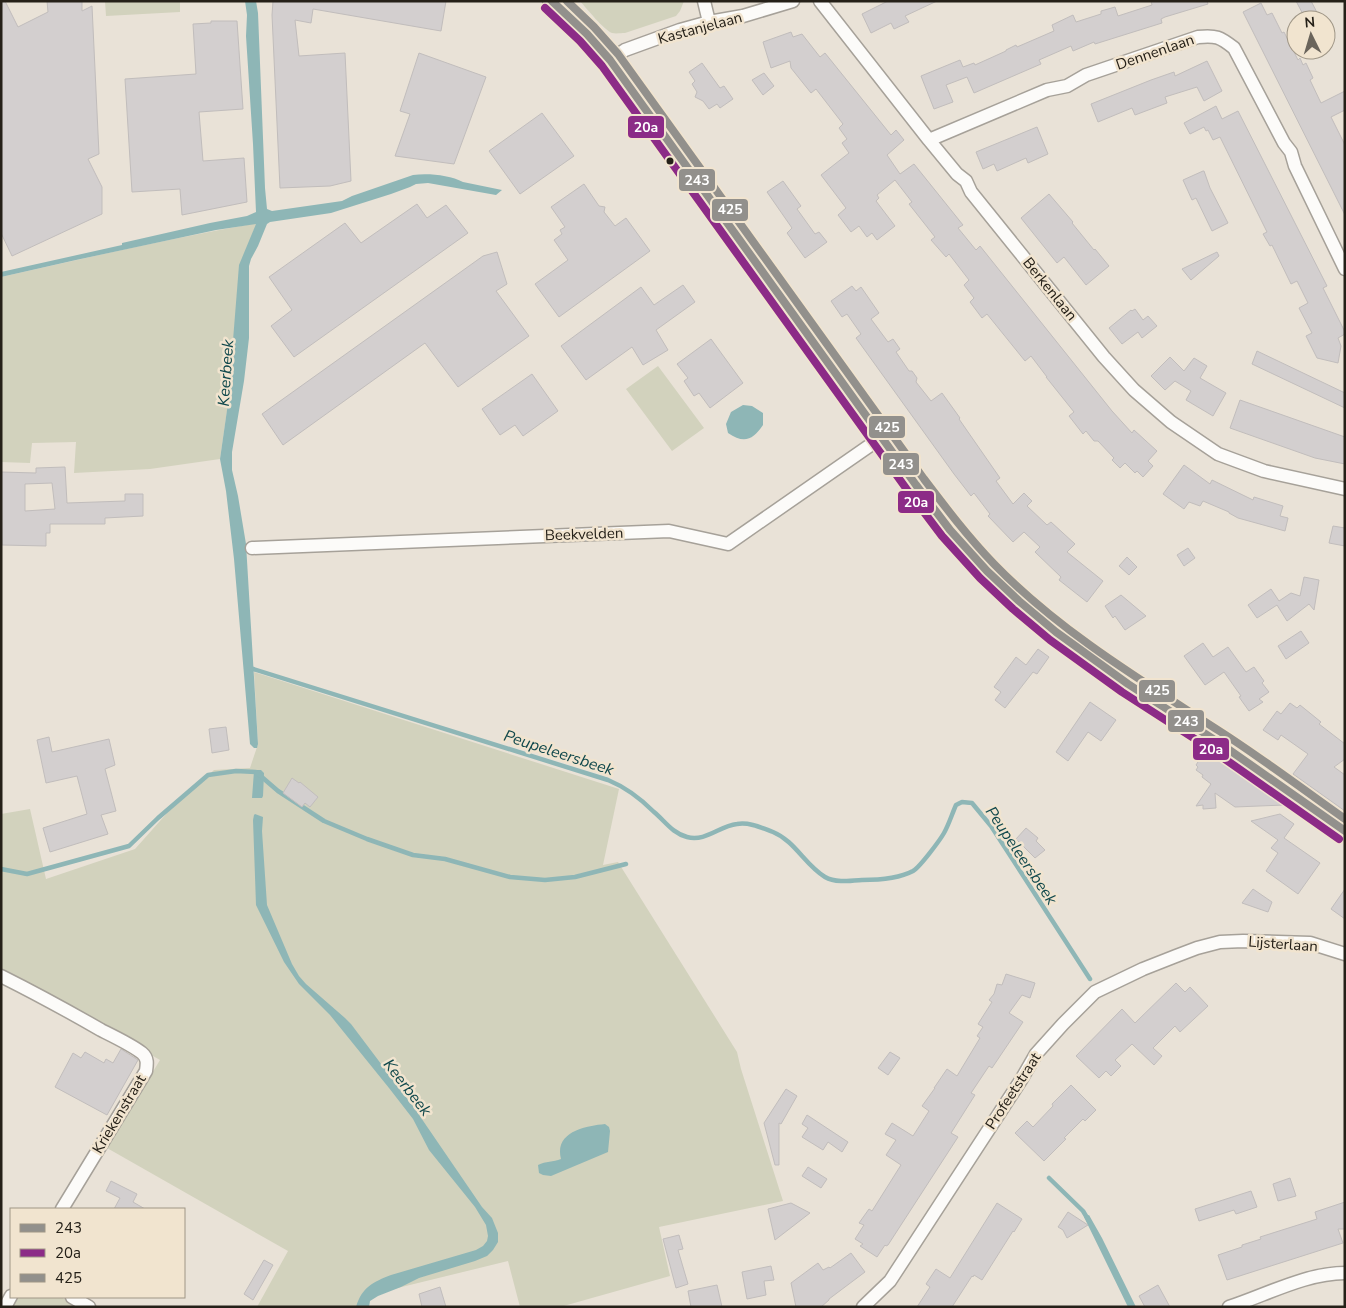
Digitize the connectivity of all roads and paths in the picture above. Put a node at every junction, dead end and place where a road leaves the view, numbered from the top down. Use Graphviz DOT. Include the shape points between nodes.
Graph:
graph roads {
  1 [pos="552,1"];
  2 [pos="704,1"];
  3 [pos="793,1"];
  4 [pos="820,1"];
  5 [pos="709,22"];
  6 [pos="610,60"];
  7 [pos="929,140"];
  8 [pos="1345,269"];
  9 [pos="882,437"];
  10 [pos="1345,489"];
  11 [pos="252,548"];
  12 [pos="1345,831"];
  13 [pos="1220,942"];
  14 [pos="1345,954"];
  15 [pos="1,976"];
  16 [pos="63,1208"];
  17 [pos="1345,1273"];
  18 [pos="74,1298"];
  19 [pos="1245,1304"];
  20 [pos="89,1307"];
  21 [pos="863,1307"];
  22 [pos="1229,1307"];
  1 -- 6 [label="main road"];
  2 -- 5 [label="street"];
  3 -- 5 [label="street, Kastanjelaan"];
  4 -- 7 [label="street, Berkenlaan"];
  5 -- 6 [label="street, Kastanjelaan" via="625,50"];
  6 -- 9 [label="main road"];
  7 -- 8 [label="street, Dennenlaan" via="1047,90 1067,86 1086,75 1198,37 1213,36 1234,48 1291,152"];
  7 -- 10 [label="street, Berkenlaan" via="966,181 971,192 1104,357 1134,390 1171,422 1218,454 1264,471"];
  9 -- 11 [label="street, Beekvelden" via="728,544 669,530"];
  9 -- 12 [label="main road" via="950,530 1019,601 1128,684"];
  13 -- 14 [label="street, Lijsterlaan" via="1310,943"];
  13 -- 21 [label="street, Profeetstraat" via="1143,968 1095,992 1063,1024 1036,1054 890,1281"];
  15 -- 16 [label="street, Kriekenstraat" via="112,1035 146,1058 146,1071"];
  17 -- 19 [label="street" via="1313,1278"];
  18 -- 20 [label="street"];
  19 -- 22 [label="street"];
}
